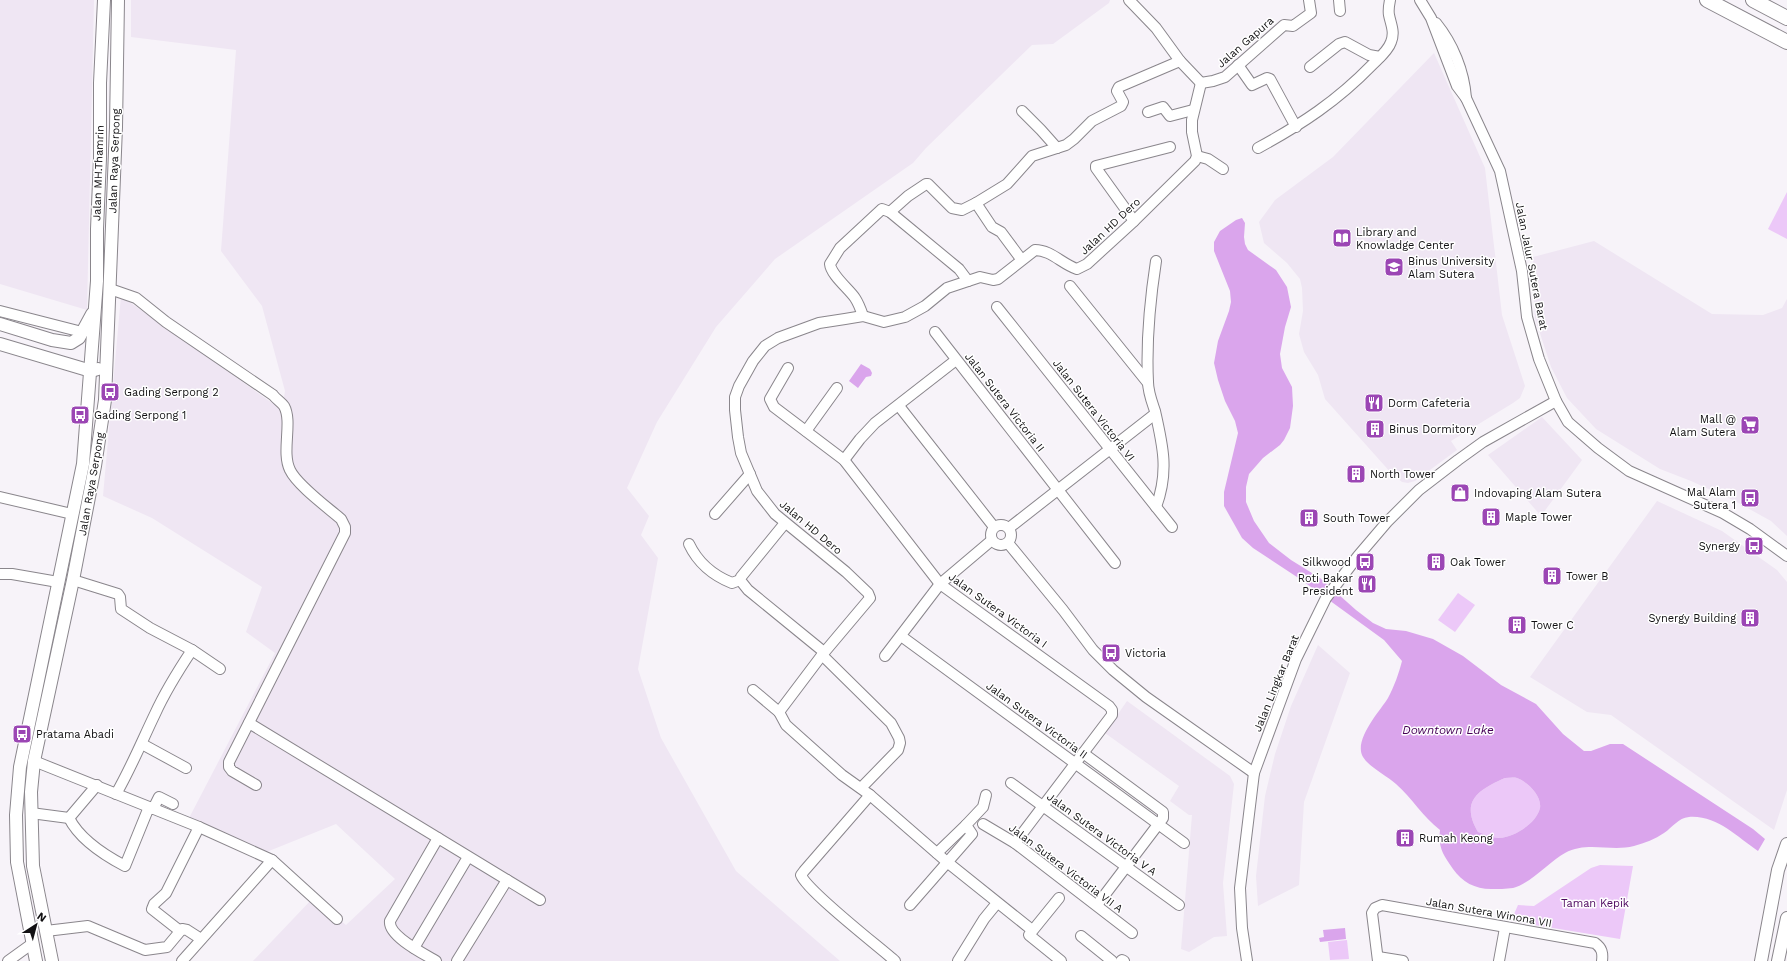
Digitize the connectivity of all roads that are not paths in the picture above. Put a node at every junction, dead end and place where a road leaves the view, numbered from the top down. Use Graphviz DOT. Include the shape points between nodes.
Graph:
graph roads {
  1 [pos="104,0"];
  2 [pos="118,0"];
  3 [pos="1129,0"];
  4 [pos="1309,0"];
  5 [pos="1339,0"];
  6 [pos="1390,0"];
  7 [pos="1420,0"];
  8 [pos="1707,0"];
  9 [pos="1752,0"];
  10 [pos="1340,10"];
  11 [pos="1787,18"];
  12 [pos="1787,42"];
  13 [pos="1380,57"];
  14 [pos="1180,61"];
  15 [pos="1238,65"];
  16 [pos="1310,67"];
  17 [pos="1201,83"];
  18 [pos="1194,110"];
  19 [pos="1022,111"];
  20 [pos="1148,112"];
  21 [pos="1296,128"];
  22 [pos="1170,147"];
  23 [pos="1058,148"];
  24 [pos="1258,148"];
  25 [pos="1197,156"];
  26 [pos="1223,169"];
  27 [pos="976,203"];
  28 [pos="890,212"];
  29 [pos="1134,221"];
  30 [pos="1021,259"];
  31 [pos="1156,261"];
  32 [pos="968,281"];
  33 [pos="1070,286"];
  34 [pos="110,289"];
  35 [pos="997,307"];
  36 [pos="0,311"];
  37 [pos="93,313"];
  38 [pos="863,316"];
  39 [pos="0,324"];
  40 [pos="82,332"];
  41 [pos="935,332"];
  42 [pos="0,344"];
  43 [pos="92,345"];
  44 [pos="107,360"];
  45 [pos="956,360"];
  46 [pos="788,368"];
  47 [pos="91,372"];
  48 [pos="1148,383"];
  49 [pos="836,388"];
  50 [pos="1556,401"];
  51 [pos="899,406"];
  52 [pos="1155,414"];
  53 [pos="806,431"];
  54 [pos="1110,450"];
  55 [pos="844,460"];
  56 [pos="750,474"];
  57 [pos="1058,490"];
  58 [pos="0,496"];
  59 [pos="1156,507"];
  60 [pos="72,514"];
  61 [pos="715,514"];
  62 [pos="785,524"];
  63 [pos="994,527"];
  64 [pos="1009,528"];
  65 [pos="1172,528"];
  66 [pos="992,540"];
  67 [pos="1008,543"];
  68 [pos="689,544"];
  69 [pos="1787,556"];
  70 [pos="1115,563"];
  71 [pos="0,574"];
  72 [pos="74,580"];
  73 [pos="740,580"];
  74 [pos="58,582"];
  75 [pos="940,584"];
  76 [pos="901,636"];
  77 [pos="192,650"];
  78 [pos="823,654"];
  79 [pos="885,656"];
  80 [pos="220,669"];
  81 [pos="753,690"];
  82 [pos="779,712"];
  83 [pos="249,723"];
  84 [pos="142,744"];
  85 [pos="1083,754"];
  86 [pos="34,761"];
  87 [pos="1075,763"];
  88 [pos="186,768"];
  89 [pos="1254,773"];
  90 [pos="1011,783"];
  91 [pos="97,785"];
  92 [pos="256,785"];
  93 [pos="861,788"];
  94 [pos="116,794"];
  95 [pos="870,795"];
  96 [pos="986,795"];
  97 [pos="174,804"];
  98 [pos="1043,806"];
  99 [pos="151,808"];
  100 [pos="31,814"];
  101 [pos="69,818"];
  102 [pos="983,824"];
  103 [pos="1158,824"];
  104 [pos="966,825"];
  105 [pos="199,827"];
  106 [pos="438,838"];
  107 [pos="1015,843"];
  108 [pos="1184,843"];
  109 [pos="1787,844"];
  110 [pos="936,853"];
  111 [pos="468,857"];
  112 [pos="272,860"];
  113 [pos="947,862"];
  114 [pos="1126,867"];
  115 [pos="508,880"];
  116 [pos="1059,898"];
  117 [pos="540,900"];
  118 [pos="997,903"];
  119 [pos="910,905"];
  120 [pos="1096,905"];
  121 [pos="1179,905"];
  122 [pos="1787,918"];
  123 [pos="337,919"];
  124 [pos="1505,928"];
  125 [pos="180,930"];
  126 [pos="1032,930"];
  127 [pos="46,931"];
  128 [pos="1132,933"];
  129 [pos="1081,936"];
  130 [pos="201,939"];
  131 [pos="33,943"];
  132 [pos="414,948"];
  133 [pos="1378,959"];
  134 [pos="8,961"];
  135 [pos="36,961"];
  136 [pos="52,961"];
  137 [pos="182,961"];
  138 [pos="436,961"];
  139 [pos="457,961"];
  140 [pos="895,961"];
  141 [pos="958,961"];
  142 [pos="1061,961"];
  143 [pos="1112,961"];
  144 [pos="1247,961"];
  145 [pos="1403,961"];
  146 [pos="1499,961"];
  147 [pos="1602,961"];
  148 [pos="1761,961"];
  149 [pos="1778,961"];
  1 -- 37 [label="main road, Jalan MH.Thamrin" via="97,281"];
  2 -- 34 [label="main road, Jalan Raya Serpong"];
  3 -- 14 [label="street" via="1156,28"];
  4 -- 15 [label="street, Jalan Gapura" via="1311,14 1293,26 1284,25"];
  5 -- 10 [label="street"];
  6 -- 13 [label="street" via="1389,15 1393,34 1389,46"];
  7 -- 50 [label="street, Jalan Jalur Sutera Barat" via="1431,18 1457,86 1466,98 1500,171 1522,271 1526,317"];
  8 -- 12 [label="highway"];
  9 -- 11 [label="highway"];
  13 -- 16 [label="street" via="1369,55 1345,42"];
  13 -- 21 [label="street" via="1328,105"];
  14 -- 17 [label="street"];
  14 -- 23 [label="street" via="1119,87 1117,91 1123,102 1122,106 1092,121 1074,139"];
  15 -- 17 [label="street, Jalan Gapura" via="1225,77"];
  15 -- 21 [label="street" via="1252,85 1270,79"];
  17 -- 18 [label="street"];
  18 -- 20 [label="street" via="1170,116 1163,107"];
  18 -- 25 [label="street" via="1192,132"];
  19 -- 23 [label="street"];
  21 -- 24 [label="street"];
  22 -- 29 [label="street" via="1096,166"];
  23 -- 27 [label="street" via="1032,156 1008,184"];
  25 -- 26 [label="street" via="1208,159"];
  25 -- 29 [label="street, Jalan HD Dero"];
  27 -- 28 [label="street" via="962,210 952,208 926,184"];
  27 -- 30 [label="street" via="992,227 1001,232"];
  28 -- 32 [label="street" via="959,269"];
  28 -- 38 [label="street" via="884,209 879,211 840,248 831,261 830,268 855,297"];
  29 -- 30 [label="street, Jalan HD Dero" via="1082,268 1070,267 1042,250 1035,250"];
  30 -- 32 [label="street, Jalan HD Dero" via="998,279 980,277"];
  31 -- 48 [label="street" via="1150,301"];
  32 -- 38 [label="street, Jalan HD Dero" via="942,291 925,306 905,317 884,322"];
  33 -- 48 [label="street"];
  34 -- 44 [label="main road, Jalan Raya Serpong"];
  34 -- 83 [label="street" via="136,298 166,322 273,395 284,406 287,415 287,460 290,470 296,479 341,518 345,527 345,533"];
  35 -- 54 [label="street, Jalan Sutera Victoria VI"];
  36 -- 40 [label="street"];
  37 -- 40 [label="main road"];
  37 -- 43 [label="main road, Jalan MH.Thamrin"];
  38 -- 56 [label="street, Jalan HD Dero" via="819,324 778,338 765,346 753,361 742,378 735,397 738,437"];
  39 -- 40 [label="main road" via="68,343 74,343"];
  41 -- 45 [label="street, Jalan Sutera Victoria II"];
  42 -- 47 [label="main road"];
  43 -- 47 [label="main road, Jalan Raya Serpong"];
  44 -- 47 [label="main road" via="98,370"];
  44 -- 72 [label="main road, Jalan Raya Serpong" via="95,466"];
  45 -- 51 [label="street"];
  45 -- 57 [label="street, Jalan Sutera Victoria II"];
  46 -- 53 [label="street, Jalan Sutera Victoria I" via="770,399 771,403"];
  47 -- 60 [label="main road, Jalan Raya Serpong" via="82,464"];
  48 -- 52 [label="street"];
  49 -- 53 [label="street"];
  50 -- 69 [label="street, Jalan Jalur Sutera Barat" via="1568,422 1629,471 1723,513"];
  50 -- 89 [label="street, Jalan Lingkar Barat" via="1483,442 1419,490 1387,522 1326,598 1296,659"];
  51 -- 55 [label="street" via="875,423"];
  51 -- 63 [label="street"];
  52 -- 54 [label="street"];
  52 -- 59 [label="street" via="1163,450 1164,472 1162,491"];
  53 -- 55 [label="street, Jalan Sutera Victoria I"];
  54 -- 57 [label="street"];
  54 -- 59 [label="street, Jalan Sutera Victoria VI"];
  55 -- 75 [label="street, Jalan Sutera Victoria I"];
  56 -- 61 [label="street"];
  56 -- 62 [label="street, Jalan HD Dero" via="766,504"];
  57 -- 64 [label="street"];
  57 -- 70 [label="street, Jalan Sutera Victoria II"];
  58 -- 60 [label="street"];
  59 -- 65 [label="street, Jalan Sutera Victoria VI"];
  60 -- 74 [label="main road, Jalan Raya Serpong"];
  62 -- 73 [label="street"];
  62 -- 78 [label="street, Jalan HD Dero" via="846,572 870,598"];
  63 -- 64 [label="street" via="1002,524"];
  63 -- 66 [label="street" via="991,533"];
  64 -- 67 [label="street" via="1012,534"];
  66 -- 67 [label="street" via="998,545"];
  66 -- 75 [label="street"];
  67 -- 89 [label="street" via="1113,670 1146,698"];
  68 -- 73 [label="street" via="699,562 722,579 732,583"];
  71 -- 74 [label="street"];
  72 -- 77 [label="street" via="118,594 121,609"];
  72 -- 86 [label="main road, Jalan Raya Serpong"];
  73 -- 78 [label="street" via="748,590"];
  74 -- 131 [label="main road, Jalan Raya Serpong" via="20,767 16,815 17,862"];
  75 -- 76 [label="street"];
  75 -- 85 [label="street, Jalan Sutera Victoria I" via="1109,706 1112,715"];
  76 -- 79 [label="street"];
  76 -- 87 [label="street, Jalan Sutera Victoria II"];
  77 -- 80 [label="street"];
  77 -- 84 [label="street" via="173,679"];
  78 -- 82 [label="street"];
  78 -- 93 [label="street" via="891,723 899,738 898,750"];
  81 -- 82 [label="street"];
  82 -- 93 [label="street" via="786,725 842,775"];
  83 -- 92 [label="street" via="228,767"];
  83 -- 106 [label="street"];
  84 -- 88 [label="street"];
  84 -- 94 [label="street"];
  85 -- 87 [label="street"];
  85 -- 103 [label="street, Jalan Sutera Victoria II" via="1163,812 1163,818"];
  86 -- 91 [label="street"];
  86 -- 100 [label="main road, Jalan Raya Serpong"];
  87 -- 98 [label="street"];
  87 -- 103 [label="street, Jalan Sutera Victoria II"];
  89 -- 144 [label="street, Jalan Lingkar Barat" via="1240,888"];
  90 -- 98 [label="street, Jalan Sutera Victoria V A"];
  91 -- 94 [label="street"];
  91 -- 101 [label="street"];
  93 -- 95 [label="street"];
  94 -- 99 [label="street"];
  95 -- 110 [label="street"];
  95 -- 140 [label="street" via="801,876 820,897"];
  96 -- 104 [label="street" via="983,807"];
  97 -- 99 [label="street" via="159,797"];
  98 -- 107 [label="street"];
  98 -- 114 [label="street, Jalan Sutera Victoria V A"];
  99 -- 101 [label="street" via="125,866 105,856 77,830"];
  99 -- 105 [label="street"];
  100 -- 101 [label="street"];
  100 -- 127 [label="main road, Jalan Raya Serpong" via="33,866"];
  102 -- 107 [label="street, Jalan Sutera Victoria VII A"];
  103 -- 108 [label="street, Jalan Sutera Victoria II"];
  103 -- 114 [label="street"];
  104 -- 110 [label="street"];
  104 -- 113 [label="street" via="972,834"];
  105 -- 112 [label="street"];
  105 -- 125 [label="street" via="166,894 152,909"];
  106 -- 111 [label="street"];
  106 -- 132 [label="street" via="390,921 393,932"];
  107 -- 120 [label="street, Jalan Sutera Victoria VII A"];
  109 -- 148 [label="main road" via="1778,870"];
  110 -- 113 [label="street"];
  111 -- 115 [label="street"];
  111 -- 132 [label="street"];
  112 -- 123 [label="street"];
  112 -- 130 [label="street"];
  113 -- 118 [label="street"];
  113 -- 119 [label="street"];
  114 -- 120 [label="street"];
  114 -- 121 [label="street, Jalan Sutera Victoria V A"];
  115 -- 117 [label="street"];
  115 -- 139 [label="street"];
  116 -- 126 [label="street"];
  118 -- 126 [label="street"];
  118 -- 141 [label="street"];
  120 -- 128 [label="street, Jalan Sutera Victoria VII A"];
  122 -- 149 [label="main road"];
  124 -- 133 [label="street, Jalan Sutera Winona VII" via="1382,905 1375,908 1372,913"];
  124 -- 146 [label="street"];
  124 -- 147 [label="street, Jalan Sutera Winona VII" via="1595,943 1603,952"];
  125 -- 127 [label="street" via="167,948 145,950 88,926"];
  125 -- 130 [label="street" via="187,930"];
  126 -- 142 [label="street" via="1029,935"];
  127 -- 136 [label="main road, Jalan Raya Serpong"];
  129 -- 143 [label="street"];
  130 -- 137 [label="street"];
  131 -- 134 [label="street"];
  131 -- 135 [label="main road, Jalan Raya Serpong"];
  132 -- 138 [label="street"];
  133 -- 145 [label="street"];
}
